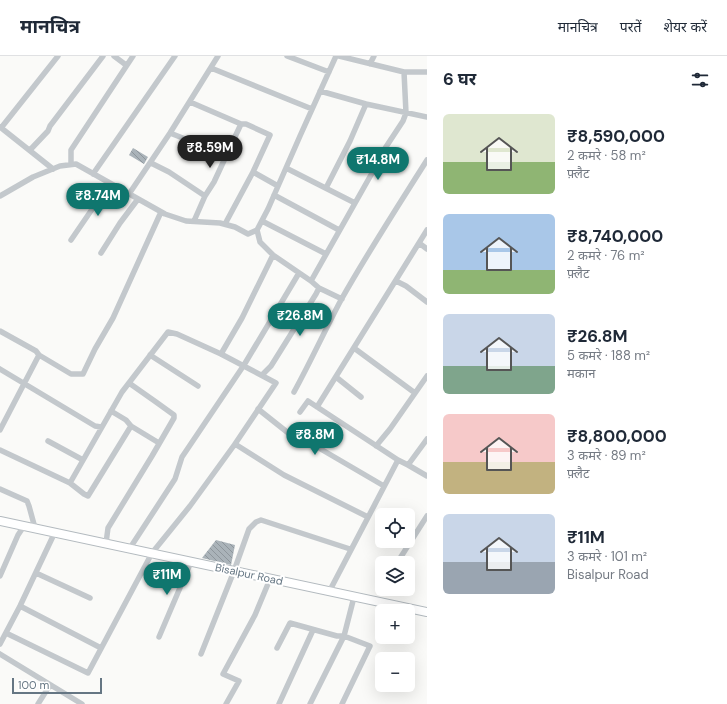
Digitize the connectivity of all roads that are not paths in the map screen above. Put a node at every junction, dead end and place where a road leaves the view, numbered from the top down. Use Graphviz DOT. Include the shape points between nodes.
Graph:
graph roads {
  1 [pos="58,56"];
  2 [pos="103,56"];
  3 [pos="114,56"];
  4 [pos="133,56"];
  5 [pos="175,56"];
  6 [pos="218,56"];
  7 [pos="287,56"];
  8 [pos="337,56"];
  9 [pos="374,56"];
  10 [pos="370,64"];
  11 [pos="126,65"];
  12 [pos="211,68"];
  13 [pos="329,72"];
  14 [pos="404,72"];
  15 [pos="427,72"];
  16 [pos="320,91"];
  17 [pos="190,102"];
  18 [pos="366,104"];
  19 [pos="312,108"];
  20 [pos="406,113"];
  21 [pos="427,117"];
  22 [pos="241,124"];
  23 [pos="0,128"];
  24 [pos="170,133"];
  25 [pos="30,150"];
  26 [pos="226,158"];
  27 [pos="427,160"];
  28 [pos="151,163"];
  29 [pos="71,164"];
  30 [pos="286,168"];
  31 [pos="52,169"];
  32 [pos="253,172"];
  33 [pos="93,174"];
  34 [pos="110,183"];
  35 [pos="278,186"];
  36 [pos="326,188"];
  37 [pos="129,194"];
  38 [pos="274,195"];
  39 [pos="0,196"];
  40 [pos="205,196"];
  41 [pos="138,199"];
  42 [pos="355,203"];
  43 [pos="161,212"];
  44 [pos="262,220"];
  45 [pos="194,221"];
  46 [pos="225,224"];
  47 [pos="257,230"];
  48 [pos="339,230"];
  49 [pos="427,230"];
  50 [pos="71,240"];
  51 [pos="419,243"];
  52 [pos="427,249"];
  53 [pos="101,253"];
  54 [pos="326,254"];
  55 [pos="273,255"];
  56 [pos="299,273"];
  57 [pos="311,281"];
  58 [pos="396,281"];
  59 [pos="319,288"];
  60 [pos="342,299"];
  61 [pos="427,302"];
  62 [pos="0,331"];
  63 [pos="354,348"];
  64 [pos="221,354"];
  65 [pos="39,355"];
  66 [pos="150,355"];
  67 [pos="244,365"];
  68 [pos="0,370"];
  69 [pos="262,375"];
  70 [pos="427,376"];
  71 [pos="336,377"];
  72 [pos="129,383"];
  73 [pos="24,385"];
  74 [pos="198,386"];
  75 [pos="294,392"];
  76 [pos="415,393"];
  77 [pos="361,397"];
  78 [pos="317,407"];
  79 [pos="258,410"];
  80 [pos="111,411"];
  81 [pos="300,412"];
  82 [pos="131,426"];
  83 [pos="101,427"];
  84 [pos="0,430"];
  85 [pos="427,439"];
  86 [pos="48,441"];
  87 [pos="159,443"];
  88 [pos="235,444"];
  89 [pos="376,446"];
  90 [pos="0,450"];
  91 [pos="83,460"];
  92 [pos="398,460"];
  93 [pos="408,465"];
  94 [pos="427,476"];
  95 [pos="70,483"];
  96 [pos="384,486"];
  97 [pos="0,490"];
  98 [pos="427,516"];
  99 [pos="368,517"];
  100 [pos="0,521"];
  101 [pos="24,526"];
  102 [pos="35,528"];
  103 [pos="55,532"];
  104 [pos="106,543"];
  105 [pos="130,548"];
  106 [pos="350,549"];
  107 [pos="152,553"];
  108 [pos="401,556"];
  109 [pos="191,562"];
  110 [pos="234,571"];
  111 [pos="36,573"];
  112 [pos="0,576"];
  113 [pos="270,579"];
  114 [pos="329,592"];
  115 [pos="354,597"];
  116 [pos="90,598"];
  117 [pos="20,606"];
  118 [pos="427,612"];
  119 [pos="313,630"];
  120 [pos="6,633"];
  121 [pos="344,636"];
  122 [pos="159,637"];
  123 [pos="0,644"];
  124 [pos="101,648"];
  125 [pos="277,648"];
  126 [pos="0,654"];
  127 [pos="201,654"];
  128 [pos="50,685"];
  129 [pos="38,704"];
  130 [pos="82,704"];
  131 [pos="226,704"];
  132 [pos="279,704"];
  133 [pos="310,704"];
  134 [pos="342,704"];
  1 -- 23 [label="street"];
  2 -- 25 [label="street" via="48,131"];
  3 -- 11 [label="street"];
  4 -- 11 [label="street"];
  5 -- 33 [label="street"];
  6 -- 12 [label="street"];
  7 -- 13 [label="street"];
  8 -- 10 [label="street"];
  8 -- 13 [label="street"];
  9 -- 10 [label="street"];
  10 -- 14 [label="street"];
  11 -- 29 [label="street" via="71,150"];
  12 -- 17 [label="street"];
  12 -- 19 [label="street"];
  13 -- 16 [label="street"];
  14 -- 15 [label="street"];
  14 -- 20 [label="street"];
  16 -- 18 [label="street"];
  16 -- 19 [label="street"];
  17 -- 22 [label="street"];
  17 -- 24 [label="street"];
  18 -- 20 [label="street"];
  18 -- 36 [label="street"];
  19 -- 30 [label="street"];
  20 -- 21 [label="street"];
  20 -- 42 [label="street"];
  22 -- 26 [label="street"];
  22 -- 32 [label="street" via="270,135"];
  23 -- 25 [label="street"];
  24 -- 26 [label="street"];
  24 -- 28 [label="street"];
  25 -- 31 [label="street"];
  26 -- 40 [label="street"];
  27 -- 60 [label="street"];
  28 -- 37 [label="street"];
  28 -- 40 [label="street"];
  29 -- 31 [label="street"];
  29 -- 33 [label="street" via="76,164"];
  30 -- 35 [label="street"];
  30 -- 36 [label="street"];
  31 -- 39 [label="street"];
  32 -- 35 [label="street"];
  32 -- 46 [label="street"];
  33 -- 34 [label="street"];
  34 -- 37 [label="street"];
  34 -- 50 [label="street"];
  35 -- 38 [label="street"];
  36 -- 42 [label="street"];
  37 -- 41 [label="street"];
  38 -- 44 [label="street"];
  38 -- 48 [label="street"];
  40 -- 45 [label="street"];
  41 -- 43 [label="street"];
  41 -- 53 [label="street"];
  42 -- 48 [label="street"];
  43 -- 45 [label="street"];
  43 -- 65 [label="street" via="83,374 71,374"];
  44 -- 47 [label="street"];
  44 -- 54 [label="street"];
  45 -- 46 [label="street"];
  46 -- 47 [label="street" via="248,234"];
  47 -- 55 [label="street" via="260,242"];
  48 -- 54 [label="street"];
  49 -- 51 [label="street"];
  51 -- 52 [label="street"];
  51 -- 58 [label="street"];
  54 -- 57 [label="street"];
  55 -- 56 [label="street"];
  55 -- 64 [label="street"];
  56 -- 57 [label="street"];
  56 -- 67 [label="street"];
  57 -- 59 [label="street"];
  58 -- 61 [label="street"];
  58 -- 63 [label="street"];
  59 -- 60 [label="street"];
  59 -- 69 [label="street" via="271,366"];
  60 -- 75 [label="street"];
  62 -- 65 [label="street"];
  63 -- 71 [label="street"];
  63 -- 76 [label="street"];
  64 -- 66 [label="street" via="168,332"];
  64 -- 67 [label="street"];
  65 -- 73 [label="street"];
  66 -- 72 [label="street"];
  66 -- 74 [label="street"];
  67 -- 69 [label="street"];
  67 -- 105 [label="street" via="182,457 175,479"];
  68 -- 73 [label="street"];
  69 -- 79 [label="street" via="276,383"];
  70 -- 76 [label="street"];
  71 -- 77 [label="street"];
  71 -- 78 [label="street"];
  72 -- 80 [label="street"];
  72 -- 87 [label="street" via="174,415 172,423"];
  73 -- 83 [label="street"];
  73 -- 84 [label="street"];
  76 -- 89 [label="street"];
  78 -- 81 [label="street" via="308,401"];
  78 -- 89 [label="street"];
  79 -- 88 [label="street"];
  79 -- 96 [label="street" via="287,432 295,434"];
  80 -- 82 [label="street"];
  80 -- 83 [label="street"];
  82 -- 87 [label="street"];
  82 -- 95 [label="street" via="88,496"];
  83 -- 91 [label="street"];
  85 -- 93 [label="street"];
  86 -- 91 [label="street"];
  87 -- 104 [label="street" via="108,528"];
  88 -- 99 [label="street" via="284,475"];
  88 -- 107 [label="street"];
  89 -- 92 [label="street"];
  90 -- 95 [label="street"];
  91 -- 95 [label="street"];
  92 -- 93 [label="street"];
  92 -- 96 [label="street"];
  93 -- 94 [label="street"];
  96 -- 99 [label="street"];
  97 -- 102 [label="street" via="26,501"];
  98 -- 108 [label="street"];
  99 -- 106 [label="street"];
  100 -- 101 [label="main road, Bisalpur Road"];
  101 -- 102 [label="main road, Bisalpur Road"];
  101 -- 112 [label="street"];
  102 -- 103 [label="main road, Bisalpur Road"];
  103 -- 104 [label="main road, Bisalpur Road"];
  103 -- 111 [label="street"];
  104 -- 105 [label="main road, Bisalpur Road"];
  105 -- 107 [label="main road, Bisalpur Road"];
  106 -- 110 [label="street" via="261,520 249,529"];
  106 -- 114 [label="street"];
  107 -- 109 [label="main road, Bisalpur Road"];
  107 -- 124 [label="street"];
  109 -- 110 [label="main road, Bisalpur Road"];
  109 -- 122 [label="street"];
  110 -- 113 [label="main road, Bisalpur Road"];
  110 -- 127 [label="street"];
  111 -- 116 [label="street"];
  111 -- 117 [label="street"];
  113 -- 114 [label="main road, Bisalpur Road"];
  113 -- 131 [label="street" via="255,615 224,674 239,680"];
  114 -- 115 [label="main road, Bisalpur Road"];
  115 -- 118 [label="main road, Bisalpur Road"];
  115 -- 121 [label="street"];
  117 -- 120 [label="street"];
  117 -- 124 [label="street"];
  119 -- 121 [label="street"];
  119 -- 125 [label="street" via="290,623"];
  119 -- 132 [label="street"];
  120 -- 123 [label="street"];
  120 -- 124 [label="street" via="88,673"];
  121 -- 133 [label="street"];
  121 -- 134 [label="street" via="370,646"];
  126 -- 128 [label="street"];
  128 -- 129 [label="street"];
  128 -- 130 [label="street"];
}
